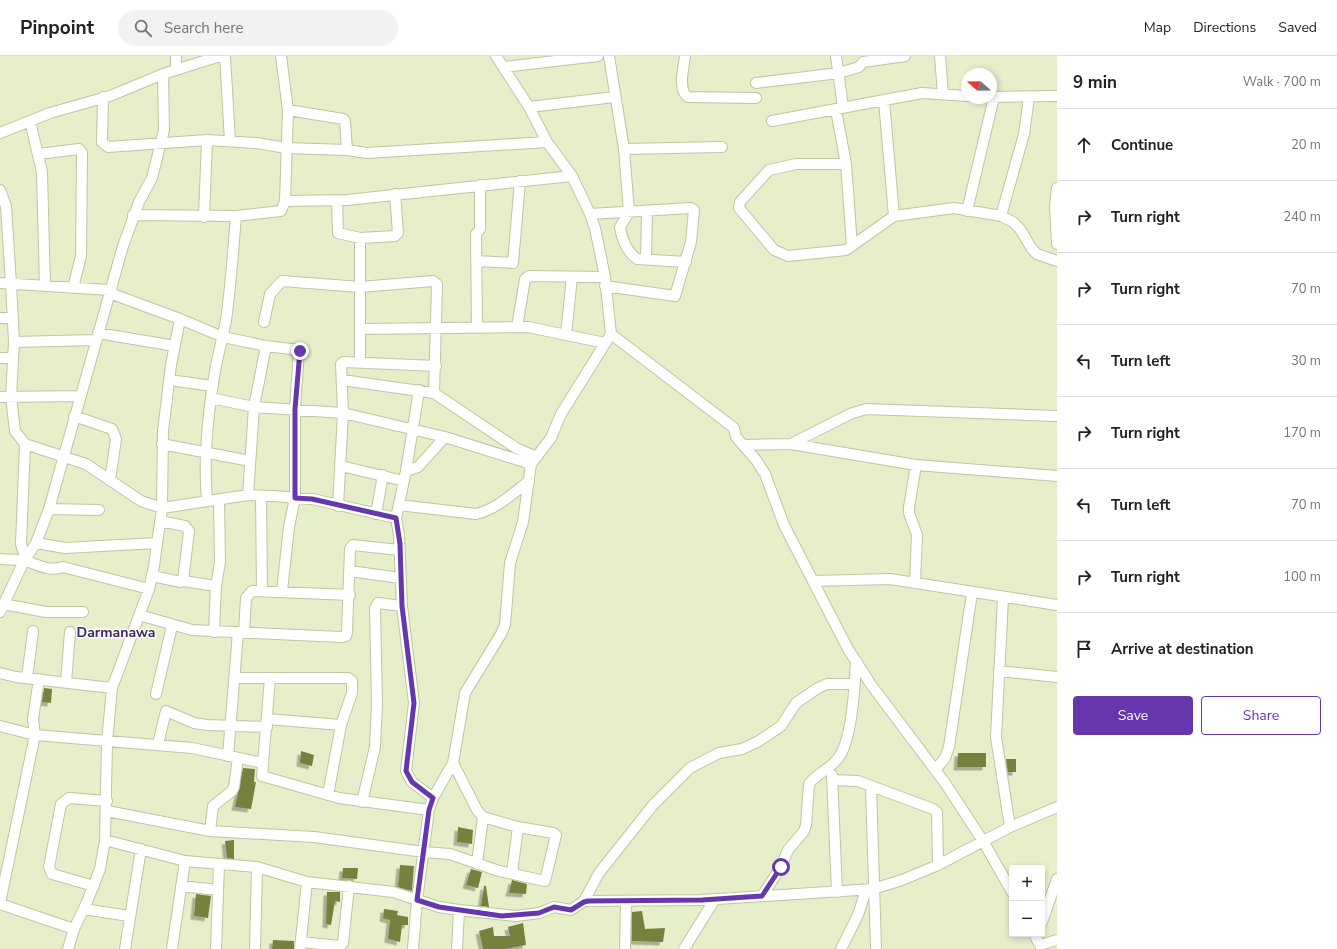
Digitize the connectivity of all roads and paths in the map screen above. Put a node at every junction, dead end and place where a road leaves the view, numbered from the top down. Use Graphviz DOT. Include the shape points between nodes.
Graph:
graph roads {
  1 [pos="176,56"];
  2 [pos="220,56"];
  3 [pos="225,56"];
  4 [pos="281,56"];
  5 [pos="496,56"];
  6 [pos="598,56"];
  7 [pos="609,56"];
  8 [pos="685,56"];
  9 [pos="836,56"];
  10 [pos="905,56"];
  11 [pos="940,56"];
  12 [pos="504,67"];
  13 [pos="176,69"];
  14 [pos="839,73"];
  15 [pos="163,74"];
  16 [pos="756,83"];
  17 [pos="943,94"];
  18 [pos="961,96"];
  19 [pos="1057,96"];
  20 [pos="103,97"];
  21 [pos="615,97"];
  22 [pos="997,97"];
  23 [pos="1029,97"];
  24 [pos="756,98"];
  25 [pos="884,101"];
  26 [pos="991,104"];
  27 [pos="529,107"];
  28 [pos="840,109"];
  29 [pos="288,110"];
  30 [pos="30,121"];
  31 [pos="772,121"];
  32 [pos="0,133"];
  33 [pos="207,140"];
  34 [pos="230,141"];
  35 [pos="161,142"];
  36 [pos="547,142"];
  37 [pos="286,148"];
  38 [pos="722,148"];
  39 [pos="624,149"];
  40 [pos="347,150"];
  41 [pos="39,154"];
  42 [pos="846,164"];
  43 [pos="572,176"];
  44 [pos="520,181"];
  45 [pos="480,185"];
  46 [pos="1057,188"];
  47 [pos="0,190"];
  48 [pos="395,194"];
  49 [pos="285,201"];
  50 [pos="337,201"];
  51 [pos="967,210"];
  52 [pos="647,211"];
  53 [pos="629,212"];
  54 [pos="590,214"];
  55 [pos="133,215"];
  56 [pos="236,216"];
  57 [pos="894,216"];
  58 [pos="1001,216"];
  59 [pos="204,217"];
  60 [pos="360,238"];
  61 [pos="1057,244"];
  62 [pos="852,246"];
  63 [pos="646,258"];
  64 [pos="476,260"];
  65 [pos="1057,261"];
  66 [pos="686,262"];
  67 [pos="572,277"];
  68 [pos="605,282"];
  69 [pos="0,283"];
  70 [pos="11,284"];
  71 [pos="45,286"];
  72 [pos="360,287"];
  73 [pos="73,288"];
  74 [pos="110,290"];
  75 [pos="0,318"];
  76 [pos="12,318"];
  77 [pos="180,319"];
  78 [pos="264,322"];
  79 [pos="517,327"];
  80 [pos="477,328"];
  81 [pos="361,329"];
  82 [pos="436,329"];
  83 [pos="566,335"];
  84 [pos="97,336"];
  85 [pos="223,337"];
  86 [pos="608,338"];
  87 [pos="14,342"];
  88 [pos="175,346"];
  89 [pos="266,346"];
  90 [pos="0,358"];
  91 [pos="13,358"];
  92 [pos="360,362"];
  93 [pos="436,366"];
  94 [pos="169,380"];
  95 [pos="342,380"];
  96 [pos="213,386"];
  97 [pos="420,390"];
  98 [pos="434,393"];
  99 [pos="80,396"];
  100 [pos="0,397"];
  101 [pos="11,397"];
  102 [pos="211,398"];
  103 [pos="254,408"];
  104 [pos="295,409"];
  105 [pos="343,413"];
  106 [pos="74,416"];
  107 [pos="1057,416"];
  108 [pos="414,430"];
  109 [pos="445,437"];
  110 [pos="25,444"];
  111 [pos="162,444"];
  112 [pos="791,444"];
  113 [pos="744,445"];
  114 [pos="206,451"];
  115 [pos="63,457"];
  116 [pos="250,461"];
  117 [pos="534,461"];
  118 [pos="916,465"];
  119 [pos="341,466"];
  120 [pos="383,475"];
  121 [pos="405,476"];
  122 [pos="1057,476"];
  123 [pos="110,480"];
  124 [pos="529,481"];
  125 [pos="248,496"];
  126 [pos="261,496"];
  127 [pos="295,498"];
  128 [pos="219,500"];
  129 [pos="207,502"];
  130 [pos="399,505"];
  131 [pos="338,506"];
  132 [pos="162,508"];
  133 [pos="49,509"];
  134 [pos="99,510"];
  135 [pos="376,514"];
  136 [pos="396,518"];
  137 [pos="160,521"];
  138 [pos="36,543"];
  139 [pos="156,543"];
  140 [pos="399,550"];
  141 [pos="26,558"];
  142 [pos="0,559"];
  143 [pos="350,571"];
  144 [pos="152,576"];
  145 [pos="400,578"];
  146 [pos="814,580"];
  147 [pos="183,581"];
  148 [pos="915,583"];
  149 [pos="216,586"];
  150 [pos="149,589"];
  151 [pos="262,591"];
  152 [pos="282,591"];
  153 [pos="972,593"];
  154 [pos="350,595"];
  155 [pos="1003,598"];
  156 [pos="1057,605"];
  157 [pos="402,606"];
  158 [pos="2,608"];
  159 [pos="83,612"];
  160 [pos="139,615"];
  161 [pos="172,626"];
  162 [pos="33,631"];
  163 [pos="70,632"];
  164 [pos="214,632"];
  165 [pos="241,632"];
  166 [pos="856,661"];
  167 [pos="999,671"];
  168 [pos="0,673"];
  169 [pos="27,678"];
  170 [pos="235,678"];
  171 [pos="270,678"];
  172 [pos="1057,678"];
  173 [pos="39,679"];
  174 [pos="66,682"];
  175 [pos="855,684"];
  176 [pos="112,688"];
  177 [pos="156,694"];
  178 [pos="267,723"];
  179 [pos="341,725"];
  180 [pos="0,726"];
  181 [pos="230,726"];
  182 [pos="35,734"];
  183 [pos="107,742"];
  184 [pos="158,744"];
  185 [pos="228,756"];
  186 [pos="238,758"];
  187 [pos="263,763"];
  188 [pos="453,763"];
  189 [pos="832,765"];
  190 [pos="936,769"];
  191 [pos="832,780"];
  192 [pos="871,787"];
  193 [pos="328,795"];
  194 [pos="433,798"];
  195 [pos="362,802"];
  196 [pos="107,806"];
  197 [pos="1057,807"];
  198 [pos="429,810"];
  199 [pos="483,817"];
  200 [pos="518,827"];
  201 [pos="1010,827"];
  202 [pos="210,831"];
  203 [pos="105,840"];
  204 [pos="983,841"];
  205 [pos="141,849"];
  206 [pos="424,852"];
  207 [pos="185,861"];
  208 [pos="477,864"];
  209 [pos="219,865"];
  210 [pos="938,865"];
  211 [pos="257,867"];
  212 [pos="512,874"];
  213 [pos="1057,879"];
  214 [pos="307,882"];
  215 [pos="94,886"];
  216 [pos="181,886"];
  217 [pos="349,886"];
  218 [pos="1009,887"];
  219 [pos="218,890"];
  220 [pos="869,890"];
  221 [pos="837,892"];
  222 [pos="762,896"];
  223 [pos="714,899"];
  224 [pos="417,900"];
  225 [pos="626,901"];
  226 [pos="584,902"];
  227 [pos="0,903"];
  228 [pos="84,909"];
  229 [pos="459,910"];
  230 [pos="1045,913"];
  231 [pos="129,916"];
  232 [pos="74,929"];
  233 [pos="1038,940"];
  234 [pos="1057,940"];
  235 [pos="300,945"];
  236 [pos="68,949"];
  237 [pos="125,949"];
  238 [pos="172,949"];
  239 [pos="216,949"];
  240 [pos="255,949"];
  241 [pos="413,949"];
  242 [pos="458,949"];
  243 [pos="625,949"];
  244 [pos="684,949"];
  245 [pos="841,949"];
  246 [pos="876,949"];
  1 -- 13 [label="street"];
  2 -- 13 [label="street"];
  3 -- 34 [label="street"];
  4 -- 29 [label="street"];
  5 -- 12 [label="street"];
  6 -- 12 [label="street"];
  7 -- 21 [label="street"];
  8 -- 24 [label="street" via="682,89 688,97"];
  9 -- 14 [label="street"];
  10 -- 14 [label="street" via="863,62 858,67"];
  11 -- 17 [label="street"];
  12 -- 27 [label="street"];
  13 -- 15 [label="street"];
  14 -- 16 [label="street"];
  14 -- 28 [label="street"];
  15 -- 20 [label="street"];
  15 -- 35 [label="street" via="165,118"];
  17 -- 18 [label="street"];
  17 -- 25 [label="street" via="922,93"];
  19 -- 23 [label="street"];
  20 -- 30 [label="street"];
  20 -- 35 [label="street" via="102,142 106,146"];
  21 -- 27 [label="street"];
  21 -- 39 [label="street"];
  22 -- 23 [label="street"];
  23 -- 58 [label="street" via="1024,134"];
  25 -- 28 [label="street"];
  25 -- 57 [label="street"];
  26 -- 51 [label="street"];
  27 -- 36 [label="street"];
  28 -- 31 [label="street"];
  28 -- 42 [label="street"];
  29 -- 37 [label="street"];
  29 -- 40 [label="street" via="343,119"];
  30 -- 32 [label="street"];
  30 -- 41 [label="street"];
  33 -- 34 [label="street"];
  33 -- 35 [label="street"];
  33 -- 59 [label="street"];
  34 -- 37 [label="street"];
  35 -- 55 [label="street" via="152,178"];
  36 -- 40 [label="street" via="374,153"];
  36 -- 43 [label="street"];
  37 -- 40 [label="street"];
  37 -- 49 [label="street"];
  38 -- 39 [label="street"];
  39 -- 53 [label="street"];
  41 -- 71 [label="street" via="42,172"];
  41 -- 73 [label="street" via="79,149 82,153 82,242"];
  42 -- 62 [label="street"];
  42 -- 62 [label="street" via="796,164 769,170 739,206 774,250 781,254 788,256 839,252"];
  43 -- 44 [label="street"];
  43 -- 54 [label="street"];
  44 -- 45 [label="street"];
  44 -- 64 [label="street" via="513,263"];
  45 -- 48 [label="street"];
  45 -- 64 [label="street" via="480,228 476,234"];
  46 -- 61 [label="street"];
  47 -- 70 [label="street" via="6,206"];
  48 -- 50 [label="street"];
  48 -- 60 [label="street" via="397,235"];
  49 -- 50 [label="street"];
  49 -- 56 [label="street" via="283,208 278,212"];
  50 -- 60 [label="street" via="337,231"];
  51 -- 57 [label="street" via="954,208"];
  51 -- 58 [label="street"];
  52 -- 53 [label="street"];
  52 -- 63 [label="street"];
  52 -- 66 [label="street" via="691,208 694,210"];
  53 -- 54 [label="street"];
  53 -- 63 [label="street" via="620,227 624,242 637,259"];
  54 -- 68 [label="street"];
  55 -- 59 [label="street"];
  55 -- 74 [label="street"];
  56 -- 59 [label="street"];
  56 -- 85 [label="street"];
  57 -- 62 [label="street"];
  58 -- 65 [label="street" via="1020,229 1037,254"];
  60 -- 72 [label="street"];
  63 -- 66 [label="street"];
  64 -- 80 [label="street"];
  66 -- 68 [label="street" via="675,296"];
  67 -- 68 [label="street"];
  67 -- 79 [label="street" via="527,277"];
  67 -- 83 [label="street"];
  68 -- 86 [label="street"];
  69 -- 70 [label="street"];
  70 -- 71 [label="street"];
  70 -- 76 [label="street"];
  71 -- 73 [label="street"];
  72 -- 78 [label="street" via="282,281 270,294"];
  72 -- 81 [label="street"];
  72 -- 82 [label="street" via="433,281 437,284"];
  73 -- 74 [label="street"];
  74 -- 77 [label="street" via="115,296"];
  74 -- 84 [label="street"];
  75 -- 76 [label="street"];
  76 -- 87 [label="street"];
  77 -- 85 [label="street"];
  77 -- 88 [label="street"];
  79 -- 80 [label="street"];
  79 -- 83 [label="street"];
  80 -- 82 [label="street"];
  81 -- 82 [label="street"];
  81 -- 92 [label="street"];
  82 -- 93 [label="street"];
  83 -- 86 [label="street"];
  84 -- 87 [label="street"];
  84 -- 88 [label="street"];
  84 -- 99 [label="street"];
  85 -- 89 [label="street"];
  85 -- 96 [label="street"];
  86 -- 113 [label="street" via="735,432"];
  86 -- 117 [label="street" via="561,414 551,438"];
  87 -- 91 [label="street"];
  88 -- 94 [label="street"];
  89 -- 103 [label="street"];
  89 -- 104 [label="street" via="300,351"];
  90 -- 91 [label="street"];
  91 -- 101 [label="street"];
  92 -- 93 [label="street"];
  92 -- 95 [label="street" via="342,362"];
  93 -- 98 [label="street"];
  94 -- 96 [label="street"];
  94 -- 111 [label="street"];
  95 -- 97 [label="street"];
  95 -- 105 [label="street"];
  96 -- 102 [label="street"];
  97 -- 98 [label="street"];
  97 -- 108 [label="street"];
  98 -- 117 [label="street"];
  99 -- 101 [label="street"];
  99 -- 106 [label="street"];
  100 -- 101 [label="street"];
  101 -- 110 [label="street" via="14,431"];
  102 -- 103 [label="street"];
  102 -- 114 [label="street"];
  103 -- 104 [label="street"];
  103 -- 116 [label="street"];
  104 -- 105 [label="street"];
  104 -- 127 [label="street"];
  105 -- 108 [label="street"];
  105 -- 119 [label="street"];
  106 -- 115 [label="street"];
  106 -- 123 [label="street" via="112,429 115,433"];
  107 -- 112 [label="street" via="866,409 844,417"];
  108 -- 109 [label="street"];
  108 -- 121 [label="street"];
  109 -- 117 [label="street"];
  109 -- 121 [label="street" via="418,467"];
  110 -- 115 [label="street"];
  110 -- 141 [label="street" via="21,544"];
  111 -- 114 [label="street"];
  111 -- 132 [label="street"];
  112 -- 113 [label="street"];
  112 -- 118 [label="street"];
  113 -- 146 [label="street" via="764,474 784,525"];
  114 -- 116 [label="street"];
  114 -- 129 [label="street"];
  115 -- 123 [label="street" via="86,464"];
  115 -- 133 [label="street"];
  116 -- 125 [label="street"];
  117 -- 124 [label="street"];
  118 -- 122 [label="street"];
  118 -- 148 [label="street" via="909,506 917,535"];
  119 -- 120 [label="street"];
  119 -- 131 [label="street"];
  120 -- 121 [label="street"];
  120 -- 135 [label="street"];
  121 -- 130 [label="street"];
  123 -- 132 [label="street" via="141,501"];
  124 -- 130 [label="street" via="487,512 476,514"];
  124 -- 188 [label="street" via="523,522 510,563 505,625 466,693"];
  125 -- 126 [label="street"];
  125 -- 128 [label="street"];
  126 -- 127 [label="street"];
  126 -- 151 [label="street"];
  127 -- 131 [label="street" via="312,499"];
  127 -- 152 [label="street" via="289,526"];
  128 -- 129 [label="street"];
  128 -- 149 [label="street" via="220,562"];
  129 -- 132 [label="street"];
  130 -- 136 [label="street"];
  131 -- 135 [label="street"];
  132 -- 137 [label="street"];
  133 -- 134 [label="street"];
  133 -- 138 [label="street"];
  135 -- 136 [label="street"];
  136 -- 140 [label="street"];
  137 -- 139 [label="street"];
  137 -- 147 [label="street" via="185,526 189,531"];
  138 -- 139 [label="street" via="71,548"];
  138 -- 141 [label="street"];
  139 -- 144 [label="street"];
  140 -- 143 [label="street" via="353,545 350,549"];
  140 -- 145 [label="street"];
  141 -- 142 [label="street"];
  141 -- 150 [label="street" via="42,568 63,566"];
  141 -- 158 [label="street"];
  143 -- 145 [label="street"];
  143 -- 154 [label="street"];
  144 -- 147 [label="street"];
  144 -- 150 [label="street"];
  145 -- 157 [label="street"];
  146 -- 148 [label="street" via="877,579"];
  146 -- 166 [label="street"];
  147 -- 149 [label="street"];
  148 -- 153 [label="street"];
  149 -- 164 [label="street"];
  150 -- 160 [label="street"];
  151 -- 152 [label="street"];
  151 -- 165 [label="street" via="252,592 246,598"];
  152 -- 154 [label="street"];
  153 -- 155 [label="street"];
  153 -- 190 [label="street" via="949,747"];
  154 -- 165 [label="street" via="346,636"];
  155 -- 156 [label="street"];
  155 -- 167 [label="street"];
  157 -- 194 [label="street" via="414,703 406,771 412,782"];
  157 -- 195 [label="street" via="378,603 375,608 375,747"];
  158 -- 159 [label="street"];
  160 -- 161 [label="street"];
  160 -- 176 [label="street"];
  161 -- 164 [label="street"];
  161 -- 177 [label="street"];
  162 -- 169 [label="street"];
  163 -- 174 [label="street"];
  164 -- 165 [label="street"];
  165 -- 170 [label="street"];
  166 -- 175 [label="street"];
  166 -- 190 [label="street" via="872,686"];
  167 -- 172 [label="street"];
  167 -- 201 [label="street" via="996,737"];
  168 -- 169 [label="street"];
  169 -- 173 [label="street"];
  170 -- 171 [label="street"];
  170 -- 181 [label="street"];
  171 -- 178 [label="street"];
  171 -- 179 [label="street" via="351,679 352,693"];
  173 -- 174 [label="street"];
  173 -- 182 [label="street" via="33,720"];
  174 -- 176 [label="street"];
  175 -- 189 [label="street" via="847,736 841,753"];
  175 -- 226 [label="street" via="827,684 818,688 796,703 782,726 759,741 742,749 719,753 690,768 653,805 599,873"];
  176 -- 183 [label="street"];
  178 -- 179 [label="street"];
  178 -- 181 [label="street"];
  178 -- 187 [label="street"];
  179 -- 193 [label="street"];
  180 -- 182 [label="street"];
  181 -- 184 [label="street" via="194,723 166,711"];
  181 -- 185 [label="street"];
  182 -- 183 [label="street"];
  182 -- 227 [label="street"];
  183 -- 184 [label="street"];
  183 -- 196 [label="street"];
  184 -- 185 [label="street"];
  185 -- 186 [label="street"];
  186 -- 187 [label="street"];
  186 -- 202 [label="street" via="234,787 213,806"];
  187 -- 193 [label="street" via="263,777"];
  188 -- 194 [label="street"];
  188 -- 199 [label="street"];
  189 -- 191 [label="street"];
  189 -- 222 [label="street" via="809,784 804,832 788,850 781,867"];
  190 -- 204 [label="street"];
  191 -- 192 [label="street" via="858,781"];
  191 -- 221 [label="street"];
  192 -- 210 [label="street" via="937,812"];
  192 -- 220 [label="street"];
  193 -- 195 [label="street"];
  194 -- 198 [label="street"];
  195 -- 198 [label="street"];
  196 -- 202 [label="street"];
  196 -- 203 [label="street"];
  196 -- 215 [label="street" via="69,798 61,804 49,866 52,874"];
  197 -- 201 [label="street"];
  198 -- 206 [label="street"];
  199 -- 200 [label="street"];
  199 -- 208 [label="street"];
  200 -- 212 [label="street"];
  200 -- 212 [label="street" via="553,833 556,838 545,881"];
  201 -- 204 [label="street"];
  202 -- 206 [label="street" via="314,837"];
  203 -- 205 [label="street"];
  203 -- 215 [label="street" via="100,870"];
  204 -- 210 [label="street"];
  204 -- 218 [label="street"];
  205 -- 207 [label="street"];
  205 -- 231 [label="street"];
  206 -- 208 [label="street" via="450,854"];
  206 -- 224 [label="street"];
  207 -- 209 [label="street"];
  207 -- 216 [label="street"];
  208 -- 212 [label="street"];
  209 -- 211 [label="street"];
  209 -- 219 [label="street"];
  210 -- 220 [label="street"];
  211 -- 214 [label="street"];
  211 -- 240 [label="street"];
  213 -- 230 [label="street"];
  214 -- 217 [label="street"];
  214 -- 235 [label="street"];
  215 -- 228 [label="street"];
  216 -- 219 [label="street"];
  216 -- 238 [label="street"];
  217 -- 224 [label="street" via="393,892"];
  217 -- 235 [label="street" via="343,943 340,946"];
  219 -- 239 [label="street"];
  220 -- 221 [label="street"];
  220 -- 245 [label="street"];
  220 -- 246 [label="street"];
  221 -- 222 [label="street"];
  222 -- 223 [label="street"];
  223 -- 225 [label="street"];
  223 -- 244 [label="street"];
  224 -- 229 [label="street"];
  224 -- 241 [label="street"];
  225 -- 226 [label="street"];
  225 -- 243 [label="street"];
  226 -- 229 [label="street" via="565,909 554,907 539,913 516,916"];
  227 -- 232 [label="street"];
  228 -- 231 [label="street"];
  228 -- 232 [label="street"];
  229 -- 242 [label="street"];
  231 -- 237 [label="street"];
  232 -- 236 [label="street"];
  233 -- 234 [label="street"];
}
